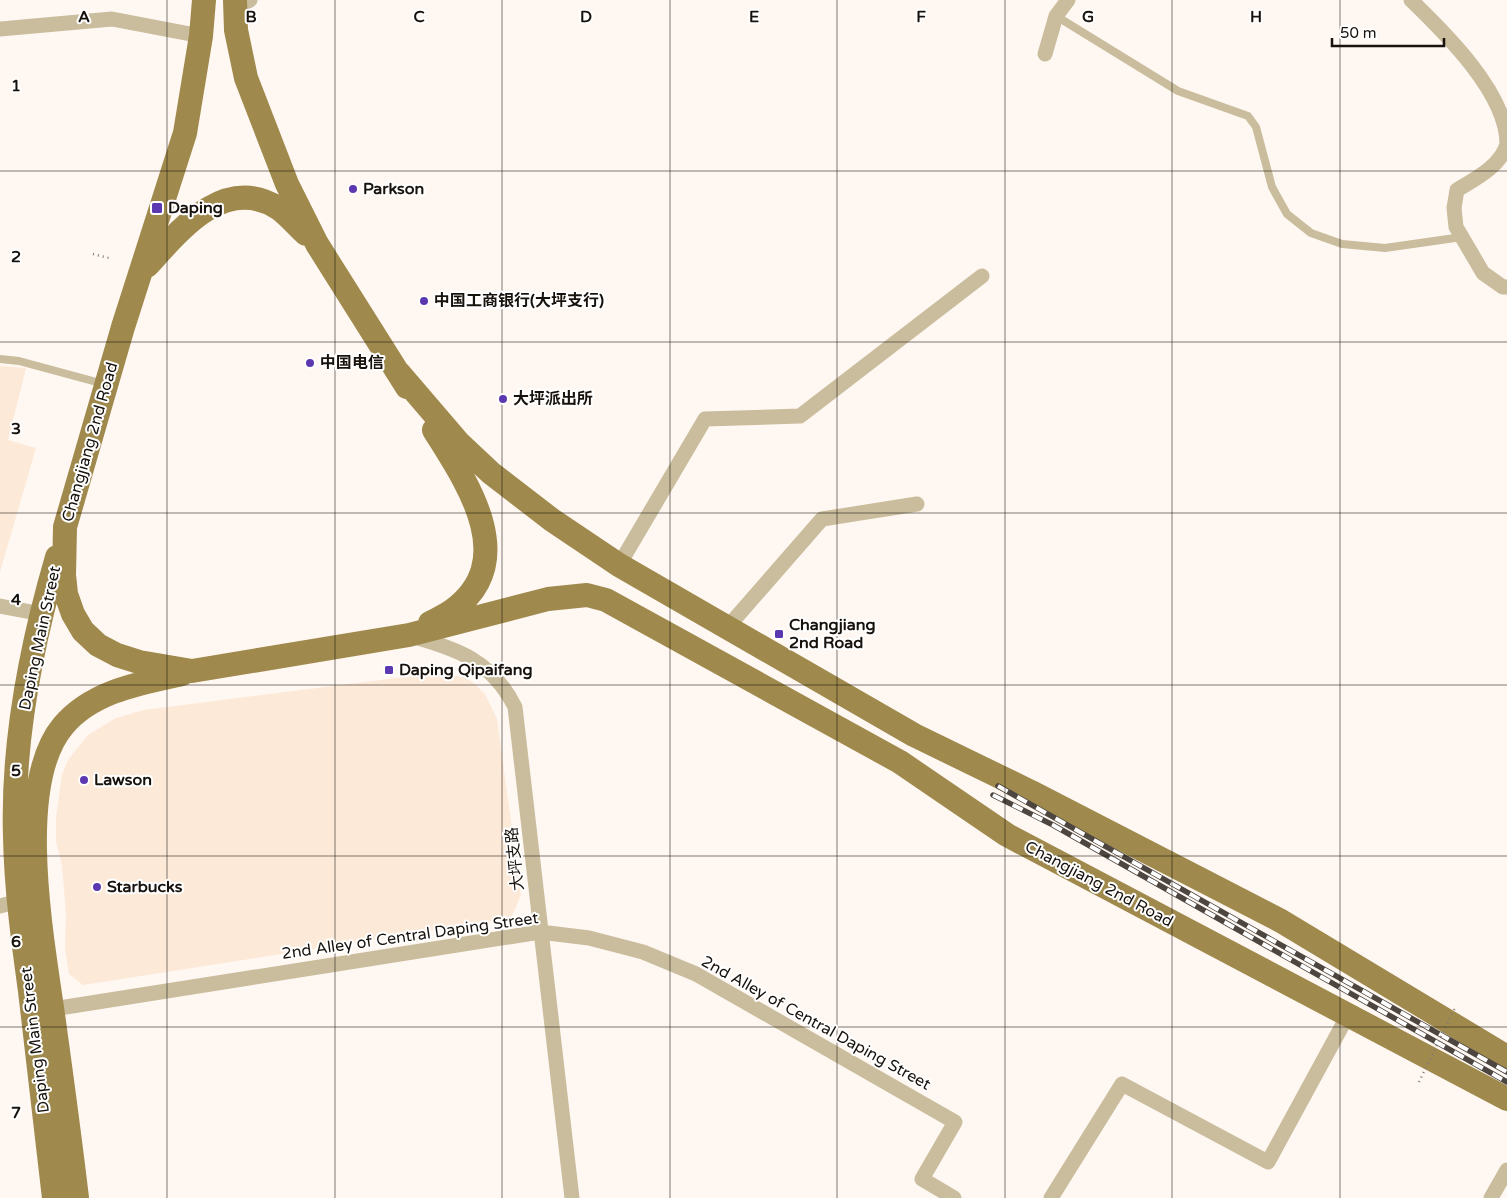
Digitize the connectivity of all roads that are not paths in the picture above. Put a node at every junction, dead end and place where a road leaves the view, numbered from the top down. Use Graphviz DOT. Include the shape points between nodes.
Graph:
graph roads {
  1 [pos="204,0"];
  2 [pos="1068,0"];
  3 [pos="1411,0"];
  4 [pos="240,3"];
  5 [pos="1056,16"];
  6 [pos="0,30"];
  7 [pos="202,36"];
  8 [pos="1045,54"];
  9 [pos="1462,237"];
  10 [pos="317,244"];
  11 [pos="142,272"];
  12 [pos="982,276"];
  13 [pos="1507,287"];
  14 [pos="0,359"];
  15 [pos="398,373"];
  16 [pos="106,384"];
  17 [pos="917,504"];
  18 [pos="65,527"];
  19 [pos="619,565"];
  20 [pos="0,606"];
  21 [pos="42,614"];
  22 [pos="726,629"];
  23 [pos="410,635"];
  24 [pos="192,671"];
  25 [pos="9,903"];
  26 [pos="540,932"];
  27 [pos="52,1009"];
  28 [pos="1348,1015"];
  29 [pos="1507,1058"];
  30 [pos="1507,1099"];
  31 [pos="1507,1170"];
  32 [pos="54,1198"];
  33 [pos="77,1198"];
  34 [pos="572,1198"];
  35 [pos="954,1198"];
  36 [pos="1051,1198"];
  37 [pos="1491,1198"];
  1 -- 7 [label="main road, Changjiang 2nd Road"];
  2 -- 5 [label="street"];
  3 -- 9 [label="street" via="1463,50 1498,96 1507,117 1507,145 1491,168 1457,190 1454,208 1456,227"];
  4 -- 10 [label="main road, Changjiang 2nd Road" via="246,78 287,184"];
  5 -- 8 [label="street"];
  5 -- 9 [label="lane" via="1178,91 1248,116 1256,127 1272,187 1287,214 1311,233 1342,244 1384,248"];
  6 -- 7 [label="street" via="112,19"];
  7 -- 11 [label="main road, Changjiang 2nd Road" via="185,133"];
  9 -- 13 [label="street" via="1483,273"];
  10 -- 11 [label="main road, Changjiang 2nd Road" via="277,208 253,199 226,199 184,226"];
  10 -- 15 [label="main road, Changjiang 2nd Road"];
  11 -- 16 [label="main road, Changjiang 2nd Road"];
  12 -- 19 [label="street" via="800,416 705,418"];
  14 -- 16 [label="lane"];
  15 -- 19 [label="main road, Changjiang 2nd Road" via="491,473 552,520"];
  15 -- 23 [label="main road, Changjiang 2nd Road" via="468,485 480,511 485,550 482,569 466,598 454,609"];
  16 -- 18 [label="main road, Changjiang 2nd Road"];
  17 -- 22 [label="street" via="822,519"];
  18 -- 21 [label="main road, Daping Main Street"];
  18 -- 24 [label="main road, Changjiang 2nd Road" via="66,594 83,630 98,645 117,655"];
  19 -- 22 [label="main road, Changjiang 2nd Road"];
  20 -- 21 [label="street"];
  21 -- 25 [label="main road, Daping Main Street" via="26,698 16,788"];
  22 -- 29 [label="main road, Changjiang 2nd Road" via="914,735 1032,792 1281,921"];
  23 -- 24 [label="main road, Daping Main Street"];
  23 -- 26 [label="street, 大坪支路" via="446,646 477,662 506,689 515,707"];
  23 -- 28 [label="main road, Changjiang 2nd Road" via="548,599 587,595 606,600 900,762 1007,835"];
  24 -- 27 [label="main road, Daping Main Street" via="132,685 96,700 64,724 44,760 36,817 36,859"];
  25 -- 32 [label="main road, Daping Main Street"];
  26 -- 27 [label="street, 2nd Alley of Central Daping Street"];
  26 -- 34 [label="street, 大坪支路"];
  26 -- 35 [label="street, 2nd Alley of Central Daping Street" via="589,938 643,952 696,974 956,1122 922,1179"];
  27 -- 33 [label="main road, Daping Main Street"];
  28 -- 30 [label="main road, Changjiang 2nd Road"];
  28 -- 36 [label="street" via="1268,1162 1122,1084"];
  31 -- 37 [label="street"];
}
